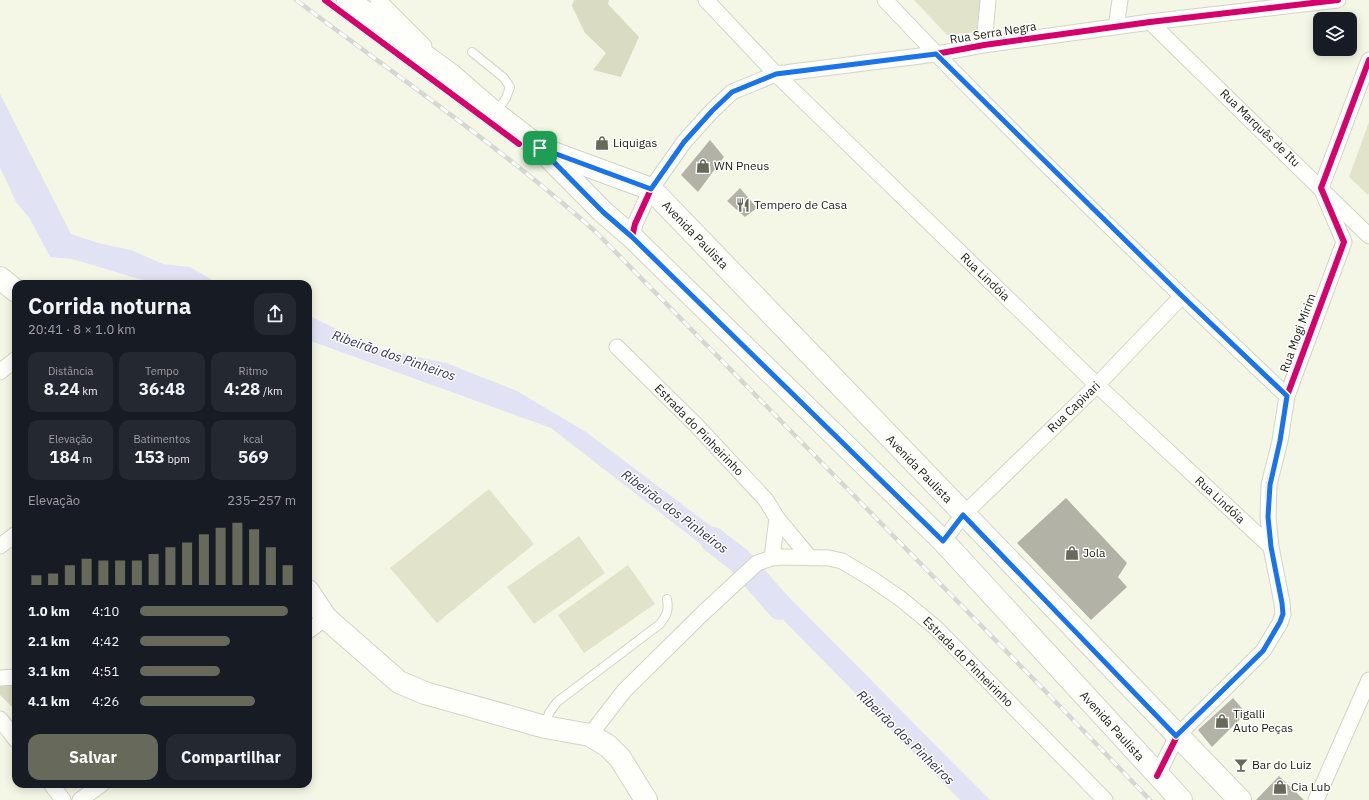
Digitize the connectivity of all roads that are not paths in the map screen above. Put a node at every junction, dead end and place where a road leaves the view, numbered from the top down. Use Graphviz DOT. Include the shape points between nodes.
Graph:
graph roads {
  1 [pos="348,0"];
  2 [pos="378,0"];
  3 [pos="706,0"];
  4 [pos="885,0"];
  5 [pos="988,0"];
  6 [pos="1120,0"];
  7 [pos="1338,0"];
  8 [pos="1249,5"];
  9 [pos="1150,22"];
  10 [pos="1116,27"];
  11 [pos="984,45"];
  12 [pos="472,52"];
  13 [pos="936,54"];
  14 [pos="1369,60"];
  15 [pos="776,74"];
  16 [pos="451,75"];
  17 [pos="496,114"];
  18 [pos="540,148"];
  19 [pos="1322,188"];
  20 [pos="651,189"];
  21 [pos="1368,230"];
  22 [pos="632,237"];
  23 [pos="1344,242"];
  24 [pos="0,278"];
  25 [pos="12,288"];
  26 [pos="1182,296"];
  27 [pos="617,347"];
  28 [pos="12,362"];
  29 [pos="0,372"];
  30 [pos="1097,385"];
  31 [pos="1287,396"];
  32 [pos="963,515"];
  33 [pos="777,518"];
  34 [pos="12,537"];
  35 [pos="943,541"];
  36 [pos="0,546"];
  37 [pos="1271,547"];
  38 [pos="772,558"];
  39 [pos="810,558"];
  40 [pos="312,597"];
  41 [pos="667,599"];
  42 [pos="326,618"];
  43 [pos="312,628"];
  44 [pos="12,676"];
  45 [pos="0,678"];
  46 [pos="1369,680"];
  47 [pos="0,719"];
  48 [pos="545,727"];
  49 [pos="12,735"];
  50 [pos="590,735"];
  51 [pos="1176,736"];
  52 [pos="1157,776"];
  53 [pos="54,788"];
  54 [pos="96,788"];
  55 [pos="63,800"];
  56 [pos="80,800"];
  57 [pos="646,800"];
  58 [pos="1105,800"];
  59 [pos="1180,800"];
  60 [pos="1240,800"];
  61 [pos="1316,800"];
  1 -- 16 [label="main road"];
  2 -- 16 [label="street"];
  3 -- 15 [label="street, Rua Lindóia"];
  4 -- 13 [label="street"];
  5 -- 11 [label="street"];
  6 -- 10 [label="street"];
  7 -- 8 [label="street, Rua Serra Negra"];
  8 -- 9 [label="street, Rua Serra Negra"];
  9 -- 10 [label="street, Rua Serra Negra"];
  9 -- 19 [label="street, Rua Marquês de Itu"];
  10 -- 11 [label="street, Rua Serra Negra"];
  11 -- 13 [label="street, Rua Serra Negra"];
  12 -- 17 [label="lane" via="504,78 510,87"];
  13 -- 15 [label="street, Rua Serra Negra"];
  13 -- 26 [label="street"];
  14 -- 19 [label="street"];
  15 -- 20 [label="street, Rua Serra Negra" via="732,92 684,142"];
  15 -- 30 [label="street, Rua Lindóia"];
  16 -- 17 [label="main road"];
  17 -- 18 [label="main road"];
  18 -- 20 [label="main road, Avenida Paulista"];
  18 -- 22 [label="main road, Avenida Paulista" via="603,212"];
  19 -- 21 [label="street, Rua Marquês de Itu"];
  19 -- 23 [label="street"];
  20 -- 22 [label="street, Rua Serra Negra"];
  20 -- 32 [label="main road, Avenida Paulista"];
  21 -- 23 [label="street"];
  22 -- 35 [label="main road, Avenida Paulista"];
  23 -- 31 [label="street, Rua Mogi Mirim"];
  24 -- 25 [label="main road"];
  26 -- 30 [label="street, Rua Capivari"];
  26 -- 31 [label="street"];
  27 -- 33 [label="street, Estrada do Pinheirinho" via="698,427 766,500"];
  28 -- 29 [label="street"];
  30 -- 32 [label="street, Rua Capivari"];
  30 -- 37 [label="street, Rua Lindóia"];
  31 -- 37 [label="street, Rua Mogi Mirim" via="1270,485 1268,517"];
  32 -- 35 [label="street, Rua Capivari"];
  32 -- 51 [label="main road, Avenida Paulista"];
  33 -- 38 [label="street"];
  33 -- 39 [label="street, Estrada do Pinheirinho"];
  34 -- 36 [label="street"];
  35 -- 52 [label="main road, Avenida Paulista"];
  37 -- 51 [label="street, Rua Mogi Mirim" via="1282,603 1283,614 1280,622 1263,651"];
  38 -- 39 [label="street, Estrada do Pinheirinho"];
  38 -- 50 [label="street, Estrada do Pinheirinho" via="758,563 735,583 624,691"];
  39 -- 58 [label="street, Estrada do Pinheirinho" via="842,561 901,599 935,627"];
  40 -- 42 [label="main road"];
  41 -- 48 [label="lane" via="667,616 660,624 558,702 549,713"];
  42 -- 43 [label="street"];
  42 -- 48 [label="main road" via="400,682 425,693"];
  44 -- 45 [label="street"];
  46 -- 61 [label="street"];
  47 -- 49 [label="street"];
  48 -- 50 [label="main road"];
  50 -- 57 [label="main road" via="608,746 620,758"];
  51 -- 52 [label="street"];
  51 -- 60 [label="main road, Avenida Paulista"];
  52 -- 59 [label="main road, Avenida Paulista"];
  53 -- 55 [label="street"];
  54 -- 56 [label="street"];
}
